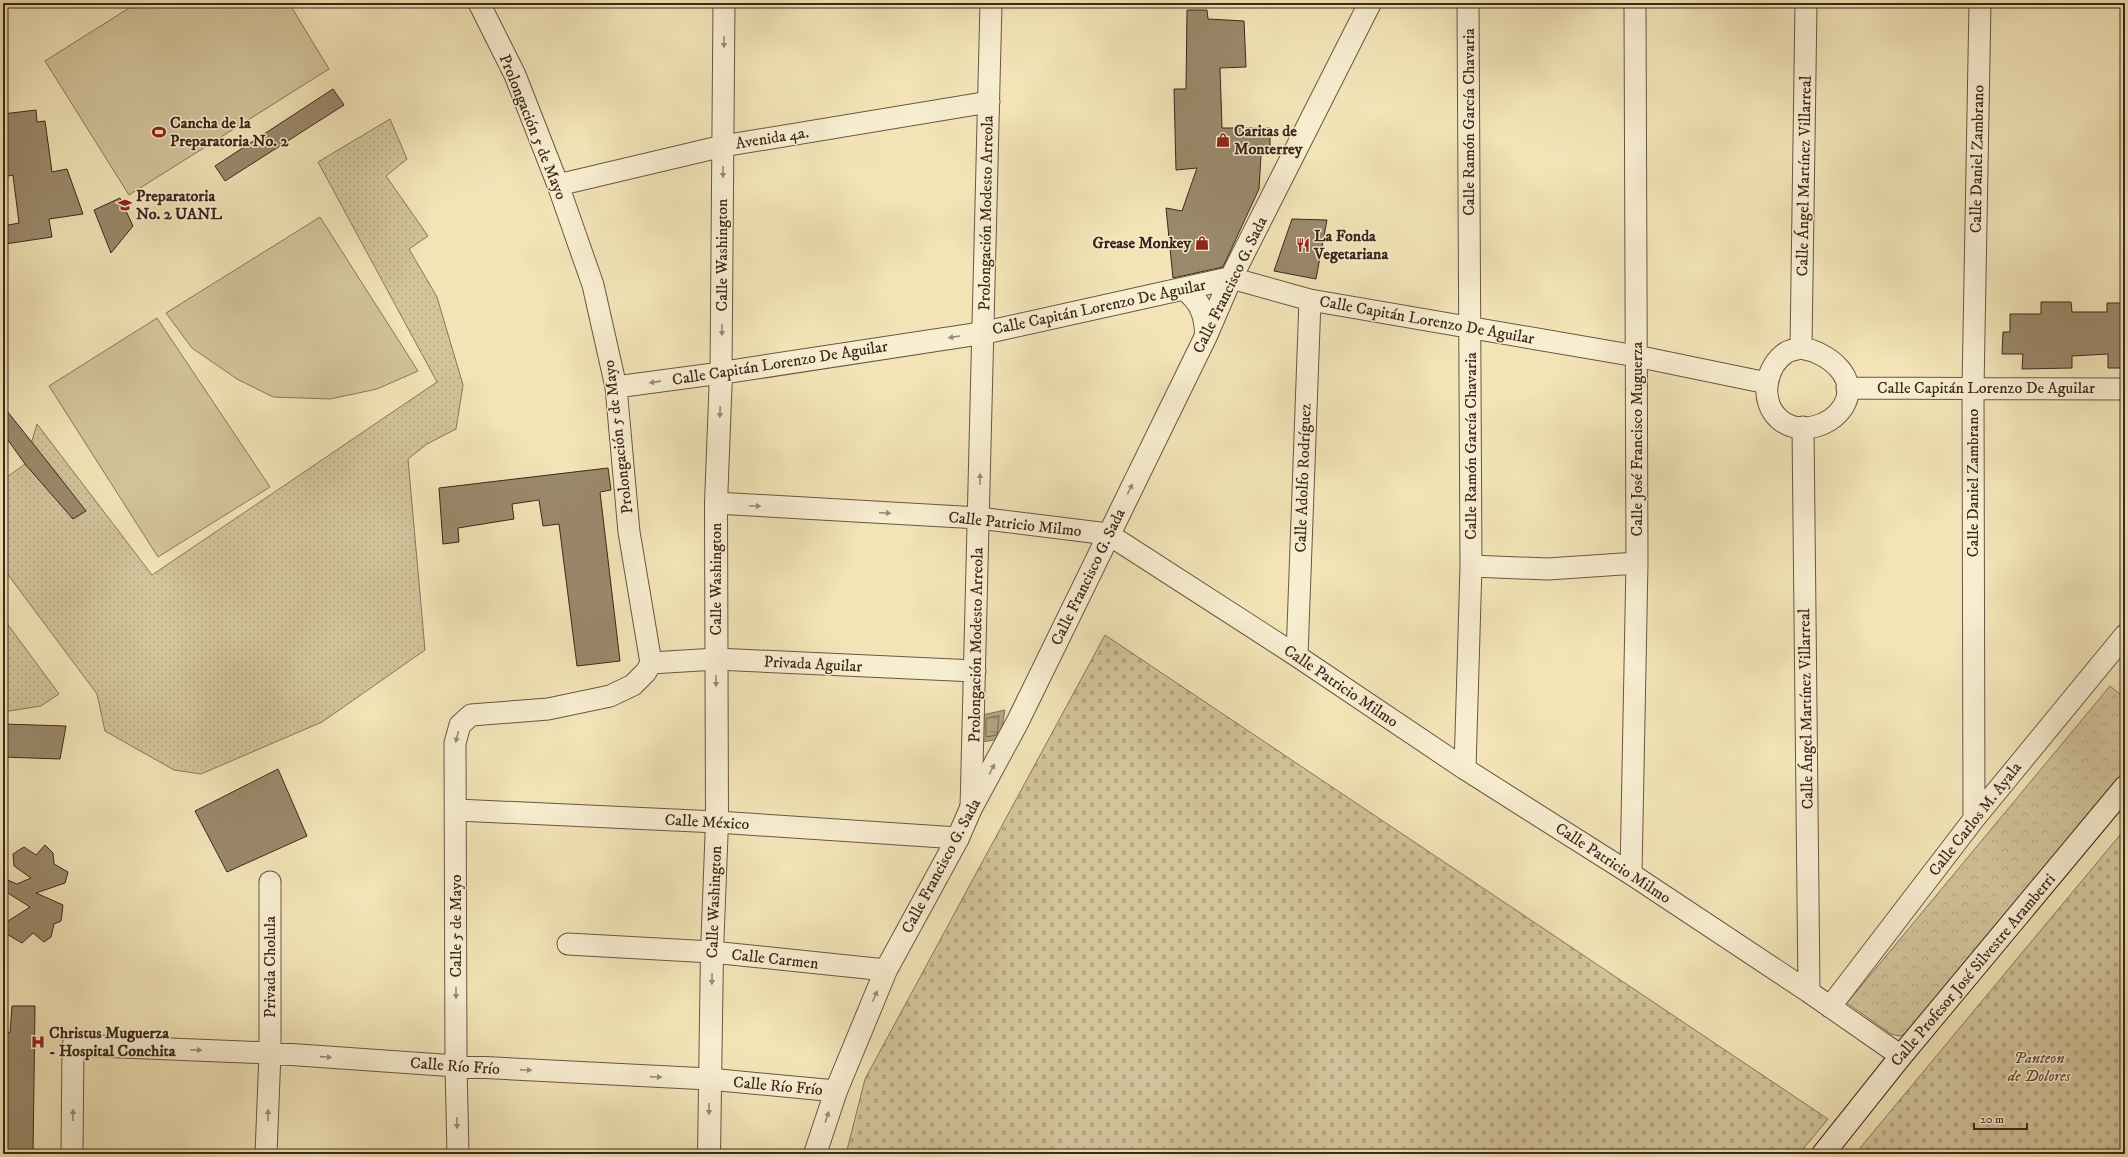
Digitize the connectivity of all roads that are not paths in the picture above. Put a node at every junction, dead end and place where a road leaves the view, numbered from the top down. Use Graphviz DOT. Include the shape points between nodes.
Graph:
graph roads {
  1 [pos="479,3"];
  2 [pos="724,3"];
  3 [pos="991,3"];
  4 [pos="1370,3"];
  5 [pos="1468,3"];
  6 [pos="1636,3"];
  7 [pos="1806,3"];
  8 [pos="1980,3"];
  9 [pos="989,102"];
  10 [pos="723,146"];
  11 [pos="558,185"];
  12 [pos="1231,278"];
  13 [pos="1184,289"];
  14 [pos="1310,300"];
  15 [pos="1470,328"];
  16 [pos="983,332"];
  17 [pos="1206,336"];
  18 [pos="1801,348"];
  19 [pos="1636,356"];
  20 [pos="721,373"];
  21 [pos="1766,383"];
  22 [pos="616,387"];
  23 [pos="1847,388"];
  24 [pos="1973,389"];
  25 [pos="2125,389"];
  26 [pos="1803,427"];
  27 [pos="716,504"];
  28 [pos="979,518"];
  29 [pos="1108,534"];
  30 [pos="1637,562"];
  31 [pos="1471,566"];
  32 [pos="2125,635"];
  33 [pos="1297,656"];
  34 [pos="716,660"];
  35 [pos="651,663"];
  36 [pos="975,671"];
  37 [pos="1465,769"];
  38 [pos="2125,787"];
  39 [pos="971,808"];
  40 [pos="457,810"];
  41 [pos="1974,818"];
  42 [pos="717,822"];
  43 [pos="958,838"];
  44 [pos="1631,874"];
  45 [pos="270,882"];
  46 [pos="568,944"];
  47 [pos="712,952"];
  48 [pos="886,970"];
  49 [pos="1809,992"];
  50 [pos="1830,1007"];
  51 [pos="270,1053"];
  52 [pos="1901,1056"];
  53 [pos="456,1066"];
  54 [pos="709,1079"];
  55 [pos="836,1091"];
  56 [pos="72,1154"];
  57 [pos="266,1154"];
  58 [pos="458,1154"];
  59 [pos="708,1154"];
  60 [pos="815,1154"];
  61 [pos="1823,1154"];
  1 -- 11 [label="street, Prolongación 5 de Mayo" via="515,75"];
  2 -- 10 [label="street, Calle Washington, one-way"];
  3 -- 9 [label="street, Prolongación Modesto Arreola"];
  4 -- 12 [label="street, Calle Francisco G. Sada"];
  5 -- 15 [label="street, Calle Ramón García Chavaria"];
  6 -- 19 [label="street, Calle José Francisco Muguerza"];
  7 -- 18 [label="street, Calle Ángel Martínez Villarreal"];
  8 -- 24 [label="street, Calle Daniel Zambrano"];
  9 -- 10 [label="street, Avenida 4a."];
  9 -- 16 [label="street, Prolongación Modesto Arreola"];
  10 -- 11 [label="street, Avenida 4a."];
  10 -- 20 [label="street, Calle Washington, one-way"];
  11 -- 22 [label="street, Prolongación 5 de Mayo" via="593,285"];
  12 -- 13 [label="street, Calle Capitán Lorenzo De Aguilar"];
  12 -- 14 [label="street, Calle Capitán Lorenzo De Aguilar"];
  12 -- 17 [label="street, Calle Francisco G. Sada"];
  13 -- 16 [label="street, Calle Capitán Lorenzo De Aguilar"];
  13 -- 17 [label="street" via="1195,297 1202,309 1206,322"];
  14 -- 15 [label="street, Calle Capitán Lorenzo De Aguilar"];
  14 -- 33 [label="street, Calle Adolfo Rodríguez"];
  15 -- 19 [label="street, Calle Capitán Lorenzo De Aguilar"];
  15 -- 31 [label="street, Calle Ramón García Chavaria"];
  16 -- 20 [label="street, Calle Capitán Lorenzo De Aguilar, one-way"];
  28 -- 16 [label="street, Prolongación Modesto Arreola, one-way"];
  29 -- 17 [label="street, Calle Francisco G. Sada, one-way"];
  18 -- 21 [label="street" via="1787,352 1773,365"];
  18 -- 23 [label="street" via="1815,350 1829,357 1845,378"];
  19 -- 21 [label="street, Calle Capitán Lorenzo De Aguilar"];
  19 -- 30 [label="street, Calle José Francisco Muguerza"];
  20 -- 22 [label="street, Calle Capitán Lorenzo De Aguilar, one-way"];
  20 -- 27 [label="street, Calle Washington, one-way"];
  21 -- 26 [label="street" via="1768,403 1778,418 1792,426"];
  22 -- 35 [label="street, Prolongación 5 de Mayo" via="629,532"];
  23 -- 24 [label="street, Calle Capitán Lorenzo De Aguilar"];
  23 -- 26 [label="street" via="1846,402 1838,414 1827,422"];
  24 -- 25 [label="street, Calle Capitán Lorenzo De Aguilar"];
  24 -- 41 [label="street, Calle Daniel Zambrano"];
  26 -- 49 [label="street, Calle Ángel Martínez Villarreal"];
  27 -- 28 [label="street, Calle Patricio Milmo, one-way"];
  27 -- 34 [label="street, Calle Washington"];
  28 -- 29 [label="street, Calle Patricio Milmo"];
  28 -- 36 [label="street, Prolongación Modesto Arreola"];
  29 -- 33 [label="street, Calle Patricio Milmo"];
  39 -- 29 [label="street, Calle Francisco G. Sada, one-way" via="1017,722"];
  30 -- 31 [label="street" via="1548,569"];
  30 -- 44 [label="street, Calle José Francisco Muguerza"];
  31 -- 37 [label="street, Calle Ramón García Chavaria"];
  32 -- 41 [label="street, Calle Carlos M. Ayala"];
  33 -- 37 [label="street, Calle Patricio Milmo"];
  34 -- 35 [label="street, Privada Aguilar"];
  34 -- 36 [label="street, Privada Aguilar"];
  34 -- 42 [label="street, Calle Washington, one-way"];
  35 -- 40 [label="street, Calle 5 de Mayo, one-way" via="646,672 633,684 610,696 548,710 482,713 466,718 460,725 455,743"];
  36 -- 39 [label="street, Prolongación Modesto Arreola"];
  37 -- 44 [label="street, Calle Patricio Milmo"];
  38 -- 52 [label="street, Calle Profesor José Silvestre Aramberri"];
  39 -- 43 [label="street, Calle Francisco G. Sada"];
  40 -- 42 [label="street, Calle México"];
  40 -- 53 [label="street, Calle 5 de Mayo, one-way"];
  41 -- 50 [label="street, Calle Carlos M. Ayala"];
  42 -- 43 [label="street, Calle México"];
  42 -- 47 [label="street, Calle Washington"];
  43 -- 48 [label="street, Calle Francisco G. Sada"];
  44 -- 49 [label="street, Calle Patricio Milmo"];
  45 -- 51 [label="street, Privada Cholula"];
  46 -- 47 [label="street, Calle Carmen"];
  47 -- 48 [label="street, Calle Carmen"];
  47 -- 54 [label="street, Calle Washington, one-way"];
  55 -- 48 [label="street, Calle Francisco G. Sada, one-way"];
  49 -- 50 [label="street, Calle Patricio Milmo"];
  50 -- 52 [label="street, Calle Patricio Milmo"];
  51 -- 53 [label="street, Calle Río Frío, one-way"];
  56 -- 51 [label="street, Calle Río Frío, one-way" via="74,1045"];
  57 -- 51 [label="street, Privada Cholula, one-way"];
  52 -- 61 [label="street, Calle Profesor José Silvestre Aramberri"];
  53 -- 54 [label="street, Calle Río Frío, one-way"];
  53 -- 58 [label="street, Calle 5 de Mayo, one-way"];
  54 -- 55 [label="street, Calle Río Frío"];
  54 -- 59 [label="street, Calle Washington, one-way"];
  60 -- 55 [label="street, Calle Francisco G. Sada, one-way"];
}
